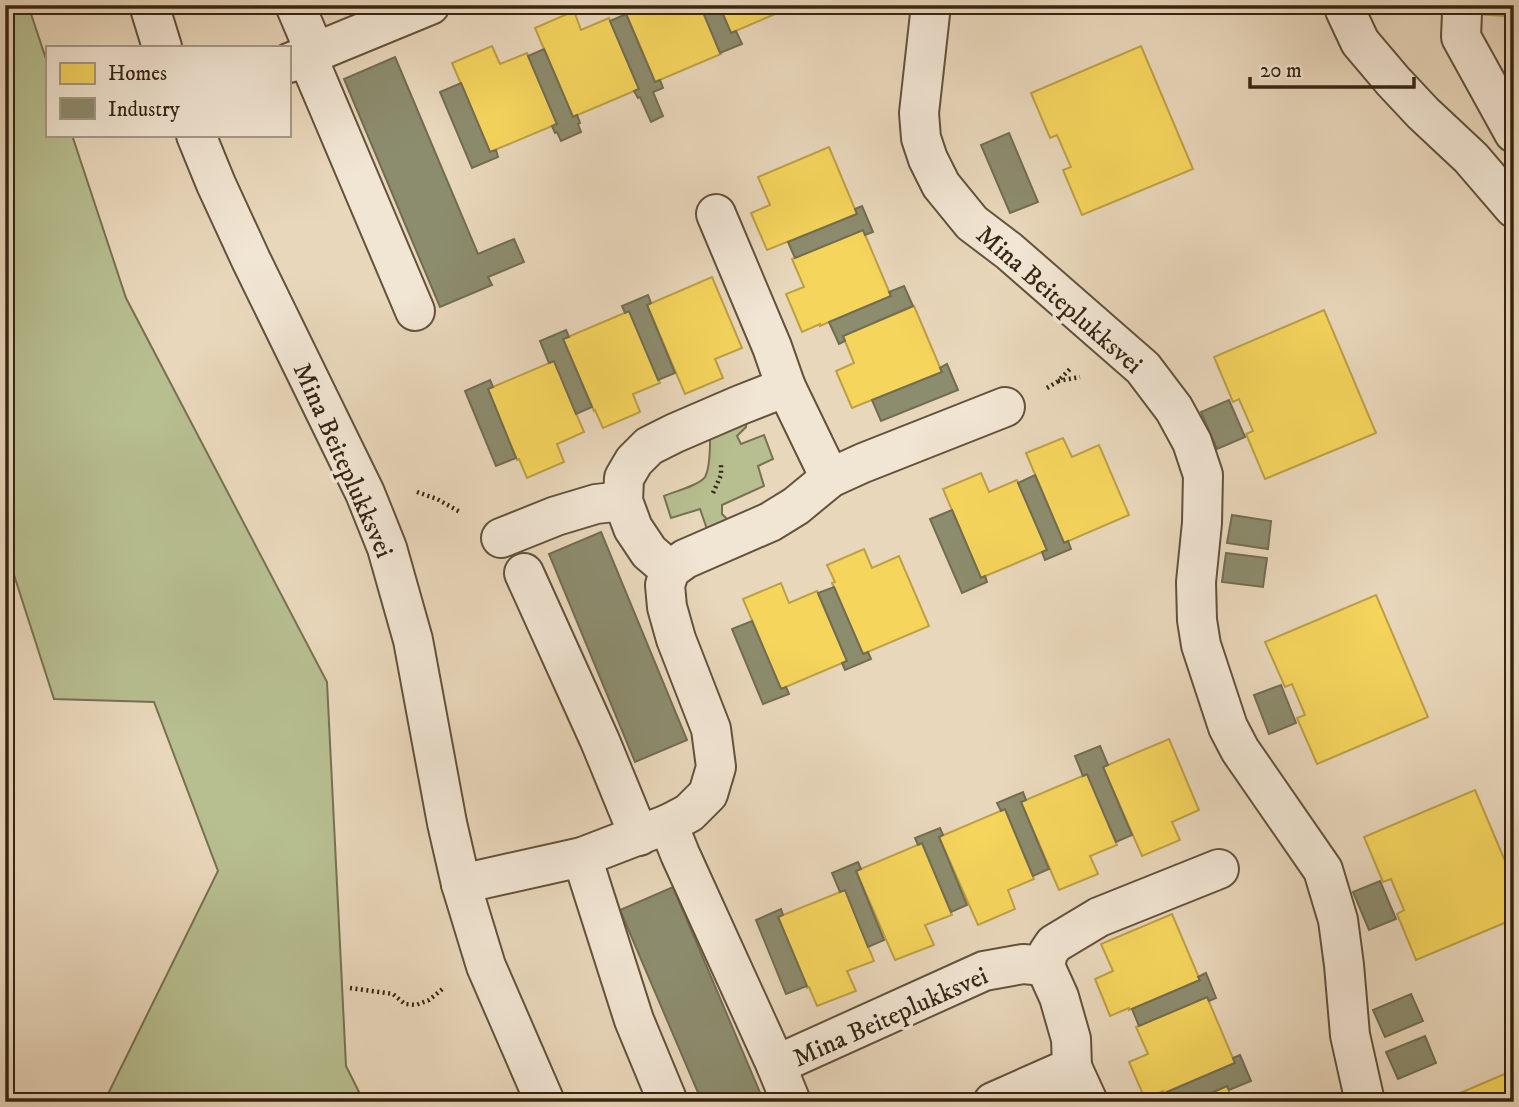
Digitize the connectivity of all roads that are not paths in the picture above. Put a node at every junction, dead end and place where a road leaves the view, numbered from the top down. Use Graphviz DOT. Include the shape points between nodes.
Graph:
graph roads {
  1 [pos="149,5"];
  2 [pos="295,5"];
  3 [pos="932,5"];
  4 [pos="1344,5"];
  5 [pos="420,7"];
  6 [pos="1462,13"];
  7 [pos="162,46"];
  8 [pos="304,57"];
  9 [pos="1514,133"];
  10 [pos="196,136"];
  11 [pos="1514,208"];
  12 [pos="716,214"];
  13 [pos="415,311"];
  14 [pos="786,387"];
  15 [pos="1005,407"];
  16 [pos="830,478"];
  17 [pos="624,501"];
  18 [pos="501,538"];
  19 [pos="670,570"];
  20 [pos="524,573"];
  21 [pos="654,830"];
  22 [pos="582,857"];
  23 [pos="1219,869"];
  24 [pos="461,884"];
  25 [pos="1045,966"];
  26 [pos="776,1065"];
  27 [pos="1072,1067"];
  28 [pos="545,1102"];
  29 [pos="668,1102"];
  30 [pos="791,1102"];
  31 [pos="993,1102"];
  32 [pos="1088,1102"];
  33 [pos="1365,1102"];
  1 -- 7 [label="street"];
  2 -- 8 [label="street"];
  3 -- 33 [label="street, Mina Beiteplukksvei" via="919,113 921,138 941,185 972,223 1143,368 1192,442 1203,475 1196,582 1201,645 1240,750 1323,870 1338,920 1350,1035"];
  4 -- 11 [label="street" via="1360,42"];
  5 -- 8 [label="street"];
  6 -- 9 [label="street" via="1461,37"];
  8 -- 13 [label="street"];
  10 -- 24 [label="street, Mina Beiteplukksvei" via="387,548 413,640"];
  12 -- 14 [label="street"];
  14 -- 16 [label="street"];
  14 -- 17 [label="street" via="649,446 624,478"];
  15 -- 16 [label="street"];
  16 -- 19 [label="street" via="769,523 685,559"];
  17 -- 18 [label="street" via="556,516"];
  17 -- 19 [label="street" via="643,544"];
  19 -- 21 [label="street" via="665,585 667,607 711,729 716,767 708,794 689,813"];
  20 -- 21 [label="street, Mina Beiteplukksvei" via="600,741"];
  21 -- 22 [label="street"];
  21 -- 26 [label="street, Mina Beiteplukksvei" via="680,854"];
  22 -- 24 [label="street"];
  22 -- 29 [label="street" via="634,1020"];
  23 -- 25 [label="street" via="1100,917 1054,944"];
  24 -- 28 [label="street, Mina Beiteplukksvei" via="486,966"];
  25 -- 26 [label="street, Mina Beiteplukksvei" via="1023,964 984,971"];
  25 -- 27 [label="street" via="1071,1039"];
  26 -- 30 [label="street, Mina Beiteplukksvei"];
  27 -- 31 [label="street"];
  27 -- 32 [label="street"];
}
